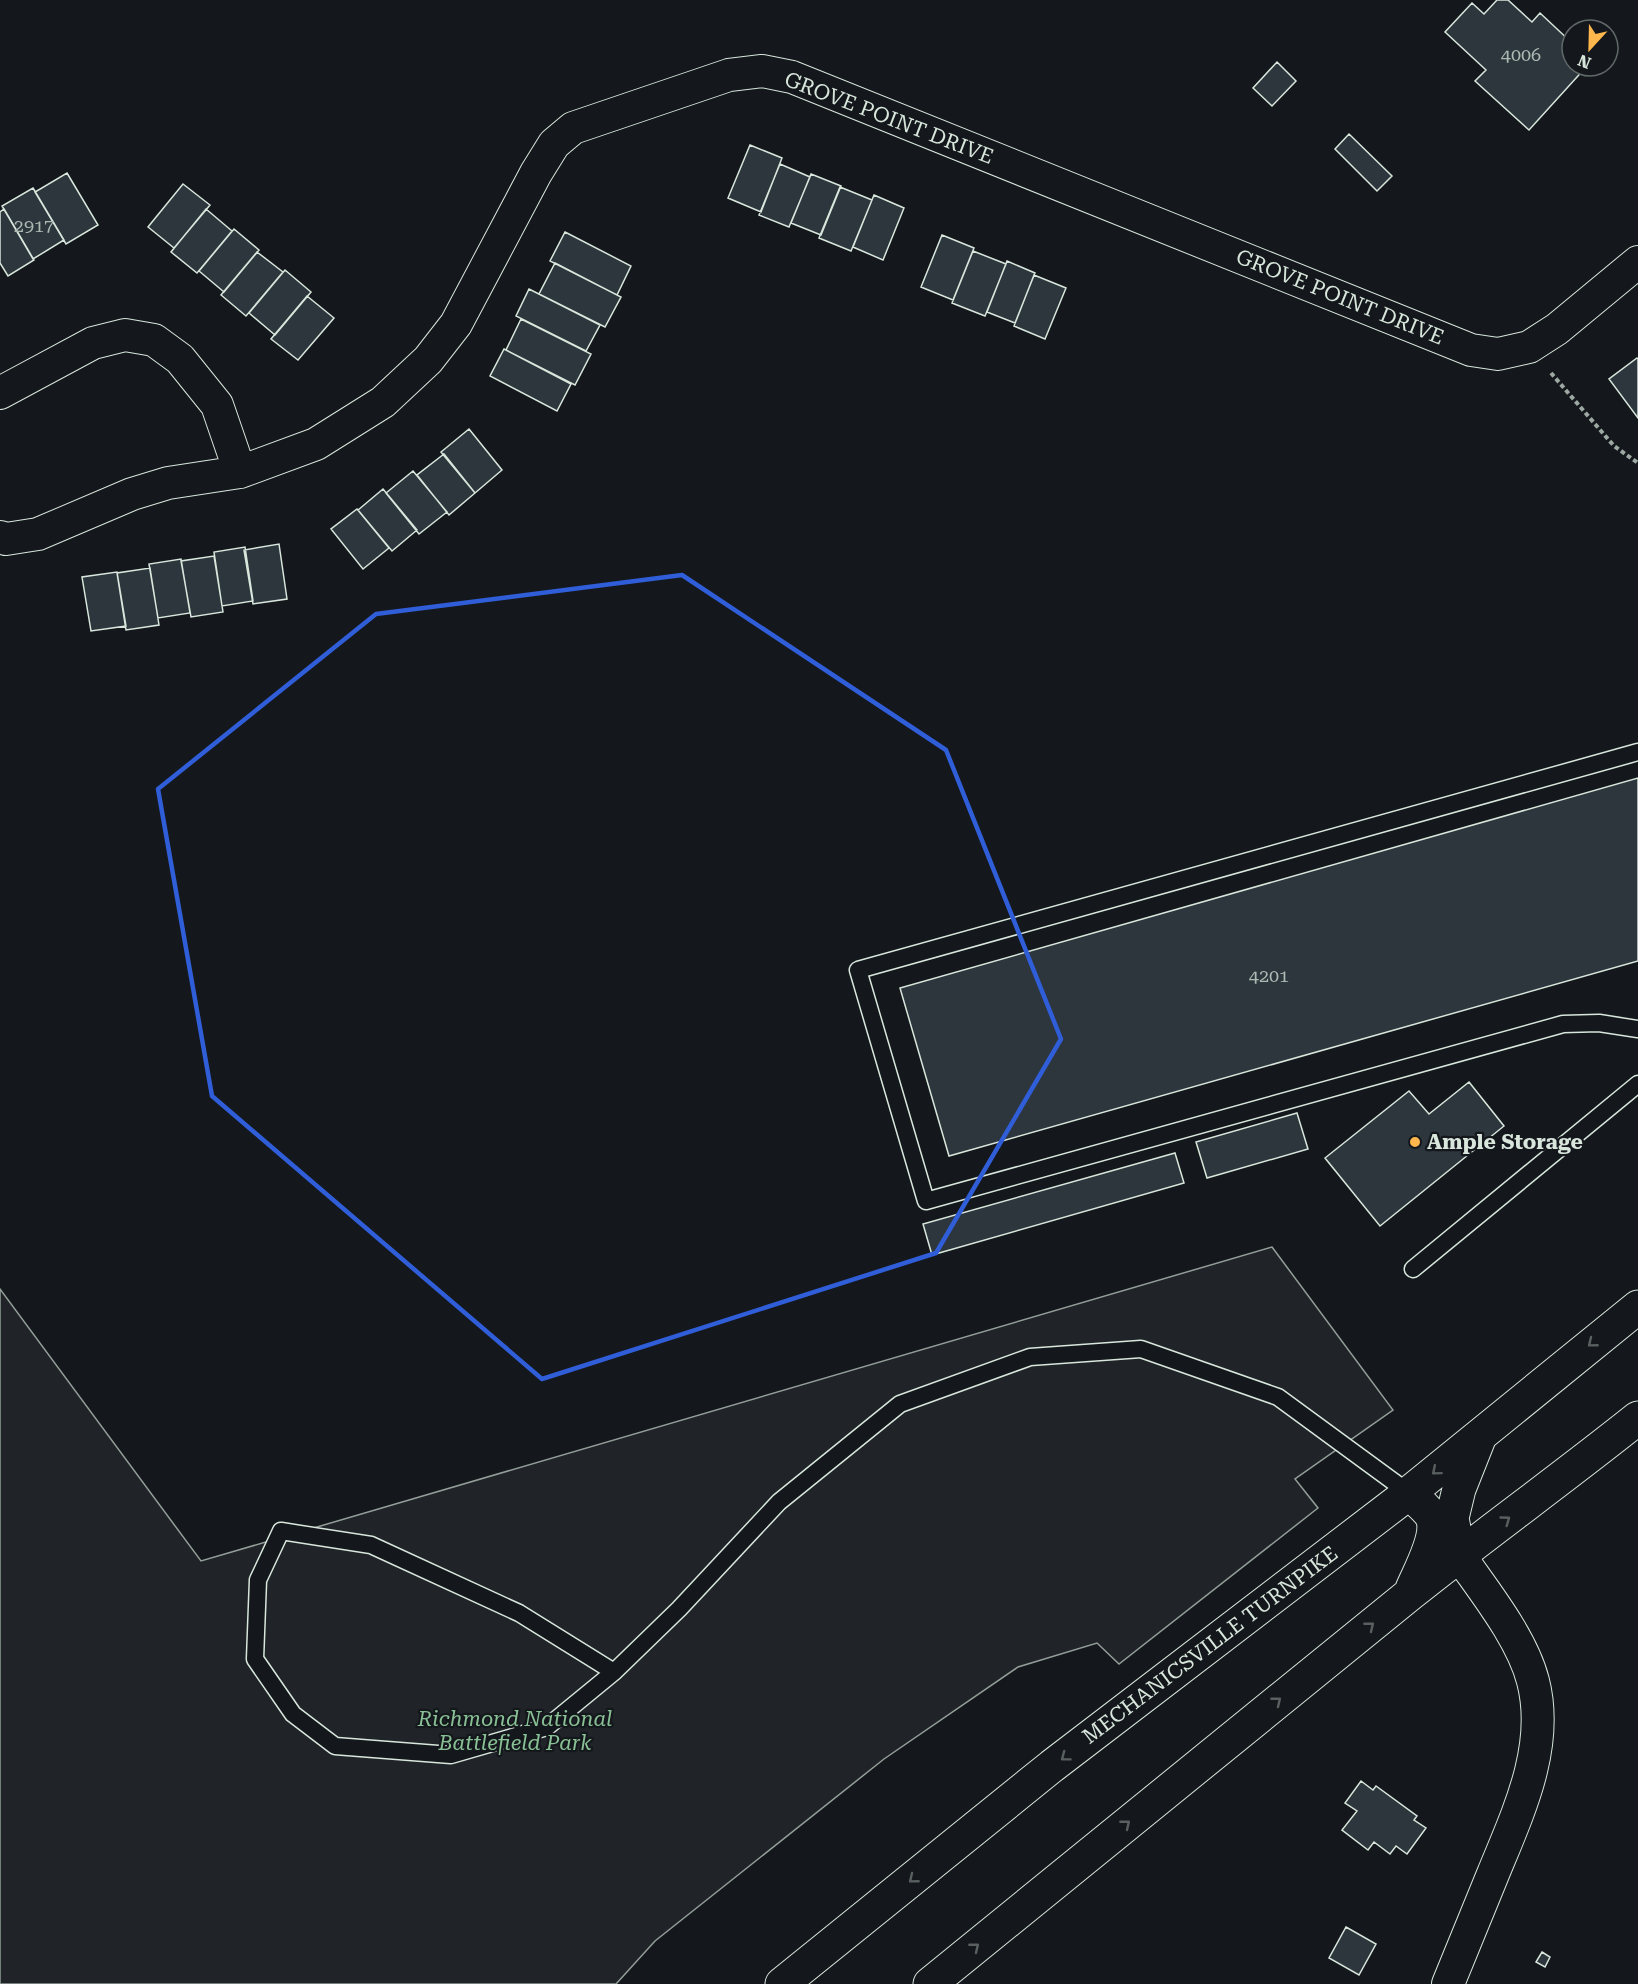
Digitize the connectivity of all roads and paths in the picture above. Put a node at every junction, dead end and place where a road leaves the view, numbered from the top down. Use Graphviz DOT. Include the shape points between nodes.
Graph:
graph roads {
  1 [pos="1638,262"];
  2 [pos="1529,347"];
  3 [pos="0,393"];
  4 [pos="1638,463"];
  5 [pos="240,472"];
  6 [pos="3,538"];
  7 [pos="1638,752"];
  8 [pos="1638,1029"];
  9 [pos="1638,1084"];
  10 [pos="1413,1269"];
  11 [pos="1638,1307"];
  12 [pos="1638,1418"];
  13 [pos="1480,1434"];
  14 [pos="1409,1493"];
  15 [pos="1459,1555"];
  16 [pos="1410,1594"];
  17 [pos="614,1672"];
  18 [pos="782,1984"];
  19 [pos="930,1984"];
  20 [pos="1448,1984"];
  1 -- 2 [label="street, GROVE POINT DRIVE" via="1557,329"];
  2 -- 4 [label="path" via="1614,446"];
  2 -- 5 [label="street, GROVE POINT DRIVE" via="1498,354 1471,350 792,77 762,71 729,75 573,128 554,144 456,324 428,360 383,402 316,444"];
  3 -- 5 [label="street" via="93,343 125,335 154,340 180,359 217,405"];
  5 -- 6 [label="street, GROVE POINT DRIVE" via="168,483 38,534"];
  7 -- 8 [label="lane" via="858,970 926,1202 1563,1024 1599,1023"];
  9 -- 10 [label="lane"];
  11 -- 13 [label="highway, MECHANICSVILLE TURNPIKE, one-way"];
  15 -- 12 [label="highway, one-way"];
  13 -- 14 [label="highway, MECHANICSVILLE TURNPIKE, one-way"];
  13 -- 15 [label="highway" via="1452,1518"];
  14 -- 16 [label="highway" via="1432,1517 1434,1530"];
  14 -- 17 [label="lane" via="1278,1397 1141,1349 1030,1357 900,1404 779,1502 680,1609"];
  14 -- 18 [label="highway, MECHANICSVILLE TURNPIKE, one-way" via="1052,1766"];
  15 -- 16 [label="highway"];
  15 -- 20 [label="street" via="1514,1637 1532,1679 1538,1711 1536,1750 1519,1812"];
  19 -- 16 [label="highway, one-way"];
  17 -- 17 [label="lane" via="548,1727 451,1755 335,1746 293,1714 255,1659 258,1580 281,1531 371,1545 519,1613"];
}
